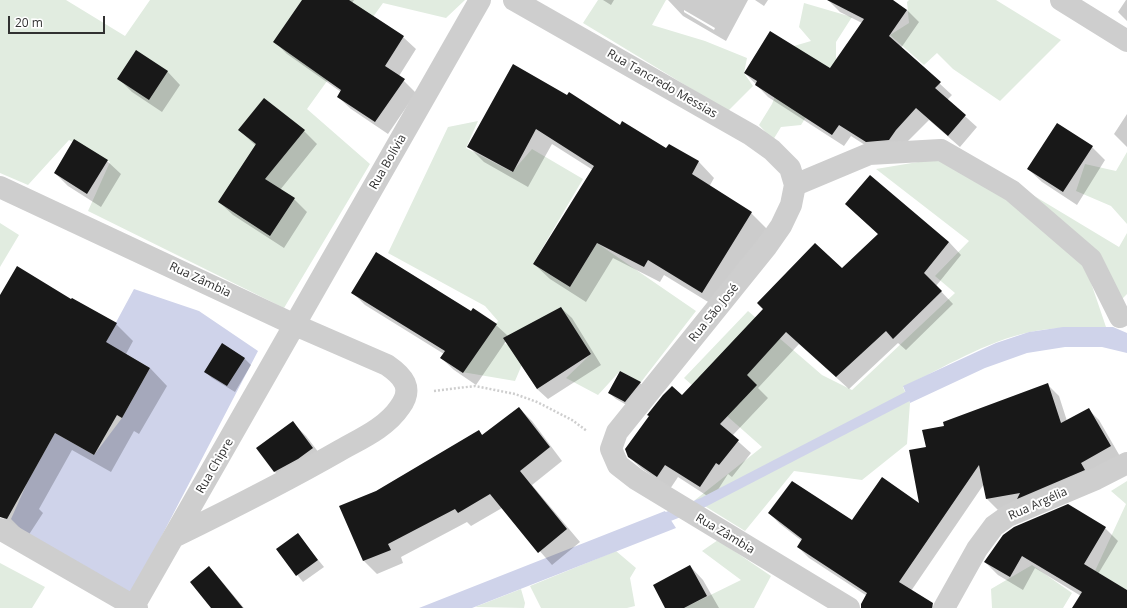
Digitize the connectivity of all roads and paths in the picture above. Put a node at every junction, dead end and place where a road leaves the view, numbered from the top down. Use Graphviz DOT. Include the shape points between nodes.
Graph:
graph roads {
  1 [pos="480,0"];
  2 [pos="514,0"];
  3 [pos="1061,0"];
  4 [pos="1127,41"];
  5 [pos="795,185"];
  6 [pos="0,187"];
  7 [pos="1120,317"];
  8 [pos="295,325"];
  9 [pos="406,394"];
  10 [pos="614,440"];
  11 [pos="1127,463"];
  12 [pos="0,528"];
  13 [pos="174,537"];
  14 [pos="135,607"];
  15 [pos="849,608"];
  16 [pos="944,608"];
  1 -- 8 [label="street, Rua Bolívia"];
  2 -- 5 [label="street, Rua Tancredo Messias" via="751,135 772,150 790,168"];
  3 -- 4 [label="street"];
  5 -- 7 [label="street" via="869,154 941,150 1012,191 1092,259"];
  5 -- 10 [label="street, Rua São José" via="791,205 778,231"];
  6 -- 8 [label="street, Rua Zâmbia"];
  8 -- 9 [label="street, Rua Zâmbia" via="387,365 399,373 406,385"];
  8 -- 13 [label="street, Rua Chipre"];
  9 -- 10 [label="path" via="475,386 515,394 537,402"];
  9 -- 13 [label="street" via="401,406 389,420 370,432 296,475"];
  10 -- 15 [label="street, Rua Zâmbia" via="618,464 636,479"];
  11 -- 16 [label="street, Rua Argélia" via="1096,479 1008,516 994,526 977,549"];
  12 -- 14 [label="street"];
  13 -- 14 [label="street, Rua Chipre"];
}
